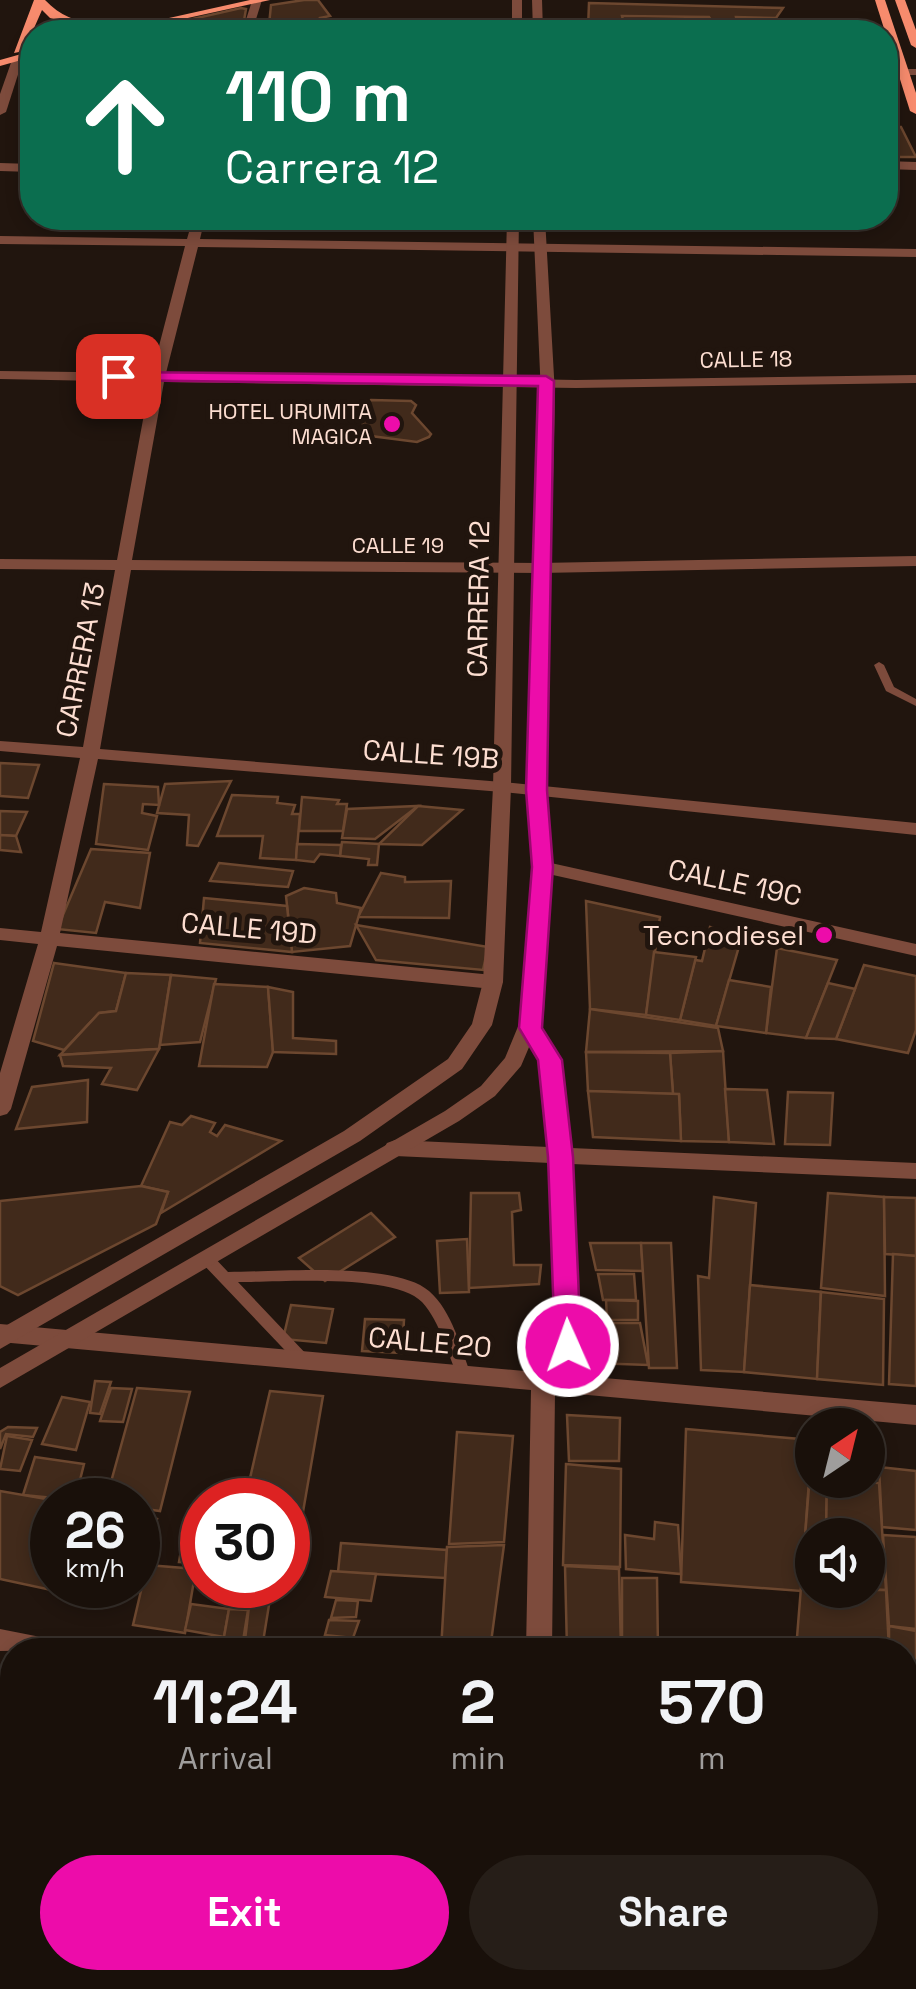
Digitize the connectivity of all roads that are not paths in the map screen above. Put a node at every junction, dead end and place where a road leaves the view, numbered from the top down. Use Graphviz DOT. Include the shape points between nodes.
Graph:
graph roads {
  1 [pos="59,0"];
  2 [pos="222,0"];
  3 [pos="261,0"];
  4 [pos="900,0"];
  5 [pos="39,2"];
  6 [pos="68,20"];
  7 [pos="92,20"];
  8 [pos="148,20"];
  9 [pos="163,20"];
  10 [pos="898,45"];
  11 [pos="916,46"];
  12 [pos="0,56"];
  13 [pos="0,64"];
  14 [pos="13,66"];
  15 [pos="910,75"];
  16 [pos="916,111"];
  17 [pos="0,112"];
  18 [pos="195,230"];
  19 [pos="513,230"];
  20 [pos="540,230"];
  21 [pos="0,240"];
  22 [pos="191,242"];
  23 [pos="513,246"];
  24 [pos="539,246"];
  25 [pos="916,253"];
  26 [pos="0,375"];
  27 [pos="916,379"];
  28 [pos="157,383"];
  29 [pos="0,387"];
  30 [pos="508,387"];
  31 [pos="547,387"];
  32 [pos="916,561"];
  33 [pos="0,564"];
  34 [pos="125,566"];
  35 [pos="506,568"];
  36 [pos="540,568"];
  37 [pos="879,665"];
  38 [pos="916,703"];
  39 [pos="0,746"];
  40 [pos="90,755"];
  41 [pos="502,787"];
  42 [pos="537,790"];
  43 [pos="916,829"];
  44 [pos="542,867"];
  45 [pos="0,934"];
  46 [pos="49,940"];
  47 [pos="916,950"];
  48 [pos="493,982"];
  49 [pos="530,1028"];
  50 [pos="0,1108"];
  51 [pos="395,1148"];
  52 [pos="560,1157"];
  53 [pos="916,1171"];
  54 [pos="206,1258"];
  55 [pos="224,1278"];
  56 [pos="4,1336"];
  57 [pos="62,1341"];
  58 [pos="304,1362"];
  59 [pos="464,1375"];
  60 [pos="0,1379"];
  61 [pos="543,1381"];
  62 [pos="570,1384"];
  63 [pos="916,1415"];
  64 [pos="539,1638"];
  1 -- 7 [label="main road"];
  2 -- 8 [label="main road"];
  3 -- 9 [label="main road"];
  4 -- 11 [label="main road"];
  5 -- 6 [label="main road"];
  10 -- 15 [label="main road"];
  12 -- 14 [label="main road"];
  13 -- 14 [label="main road"];
  14 -- 17 [label="street"];
  15 -- 16 [label="main road"];
  18 -- 22 [label="street, CARRERA 13"];
  19 -- 23 [label="street, CARRERA 12"];
  20 -- 24 [label="street"];
  21 -- 22 [label="street"];
  22 -- 23 [label="street"];
  22 -- 28 [label="street, CARRERA 13"];
  23 -- 24 [label="street"];
  23 -- 30 [label="street, CARRERA 12"];
  24 -- 25 [label="street"];
  24 -- 31 [label="street"];
  26 -- 28 [label="street, CALLE 18"];
  27 -- 31 [label="street, CALLE 18"];
  28 -- 29 [label="street, CALLE 18"];
  28 -- 30 [label="street, CALLE 18"];
  28 -- 34 [label="street, CARRERA 13"];
  30 -- 31 [label="street, CALLE 18"];
  30 -- 35 [label="street, CARRERA 12"];
  31 -- 36 [label="street"];
  32 -- 36 [label="street, CALLE 19"];
  33 -- 34 [label="street, CALLE 19"];
  34 -- 35 [label="street, CALLE 19"];
  34 -- 40 [label="street, CARRERA 13"];
  35 -- 36 [label="street, CALLE 19"];
  35 -- 41 [label="street, CARRERA 12"];
  36 -- 42 [label="street"];
  37 -- 38 [label="lane" via="890,689"];
  39 -- 40 [label="street, CALLE 19B"];
  40 -- 41 [label="street, CALLE 19B"];
  40 -- 46 [label="street, CARRERA 13"];
  41 -- 42 [label="street, CALLE 19B"];
  41 -- 48 [label="street, CARRERA 12"];
  42 -- 43 [label="street, CALLE 19B"];
  42 -- 44 [label="street"];
  44 -- 47 [label="street, CALLE 19C"];
  44 -- 49 [label="street"];
  45 -- 46 [label="street, CALLE 19D"];
  46 -- 48 [label="street, CALLE 19D"];
  46 -- 50 [label="street, CARRERA 13"];
  48 -- 56 [label="street, CARRERA 12" via="476,1039 442,1076 304,1166"];
  49 -- 51 [label="street" via="514,1061 488,1090"];
  49 -- 52 [label="street" via="550,1060"];
  51 -- 52 [label="street"];
  51 -- 54 [label="street"];
  52 -- 53 [label="street"];
  52 -- 62 [label="street"];
  54 -- 55 [label="lane"];
  54 -- 57 [label="street"];
  55 -- 58 [label="lane"];
  55 -- 59 [label="lane" via="372,1279 416,1288 437,1311"];
  56 -- 57 [label="street, CALLE 20"];
  57 -- 58 [label="street, CALLE 20"];
  57 -- 60 [label="street"];
  58 -- 59 [label="street, CALLE 20"];
  59 -- 61 [label="street, CALLE 20"];
  61 -- 62 [label="street, CALLE 20"];
  61 -- 64 [label="street"];
  62 -- 63 [label="street, CALLE 20"];
}
